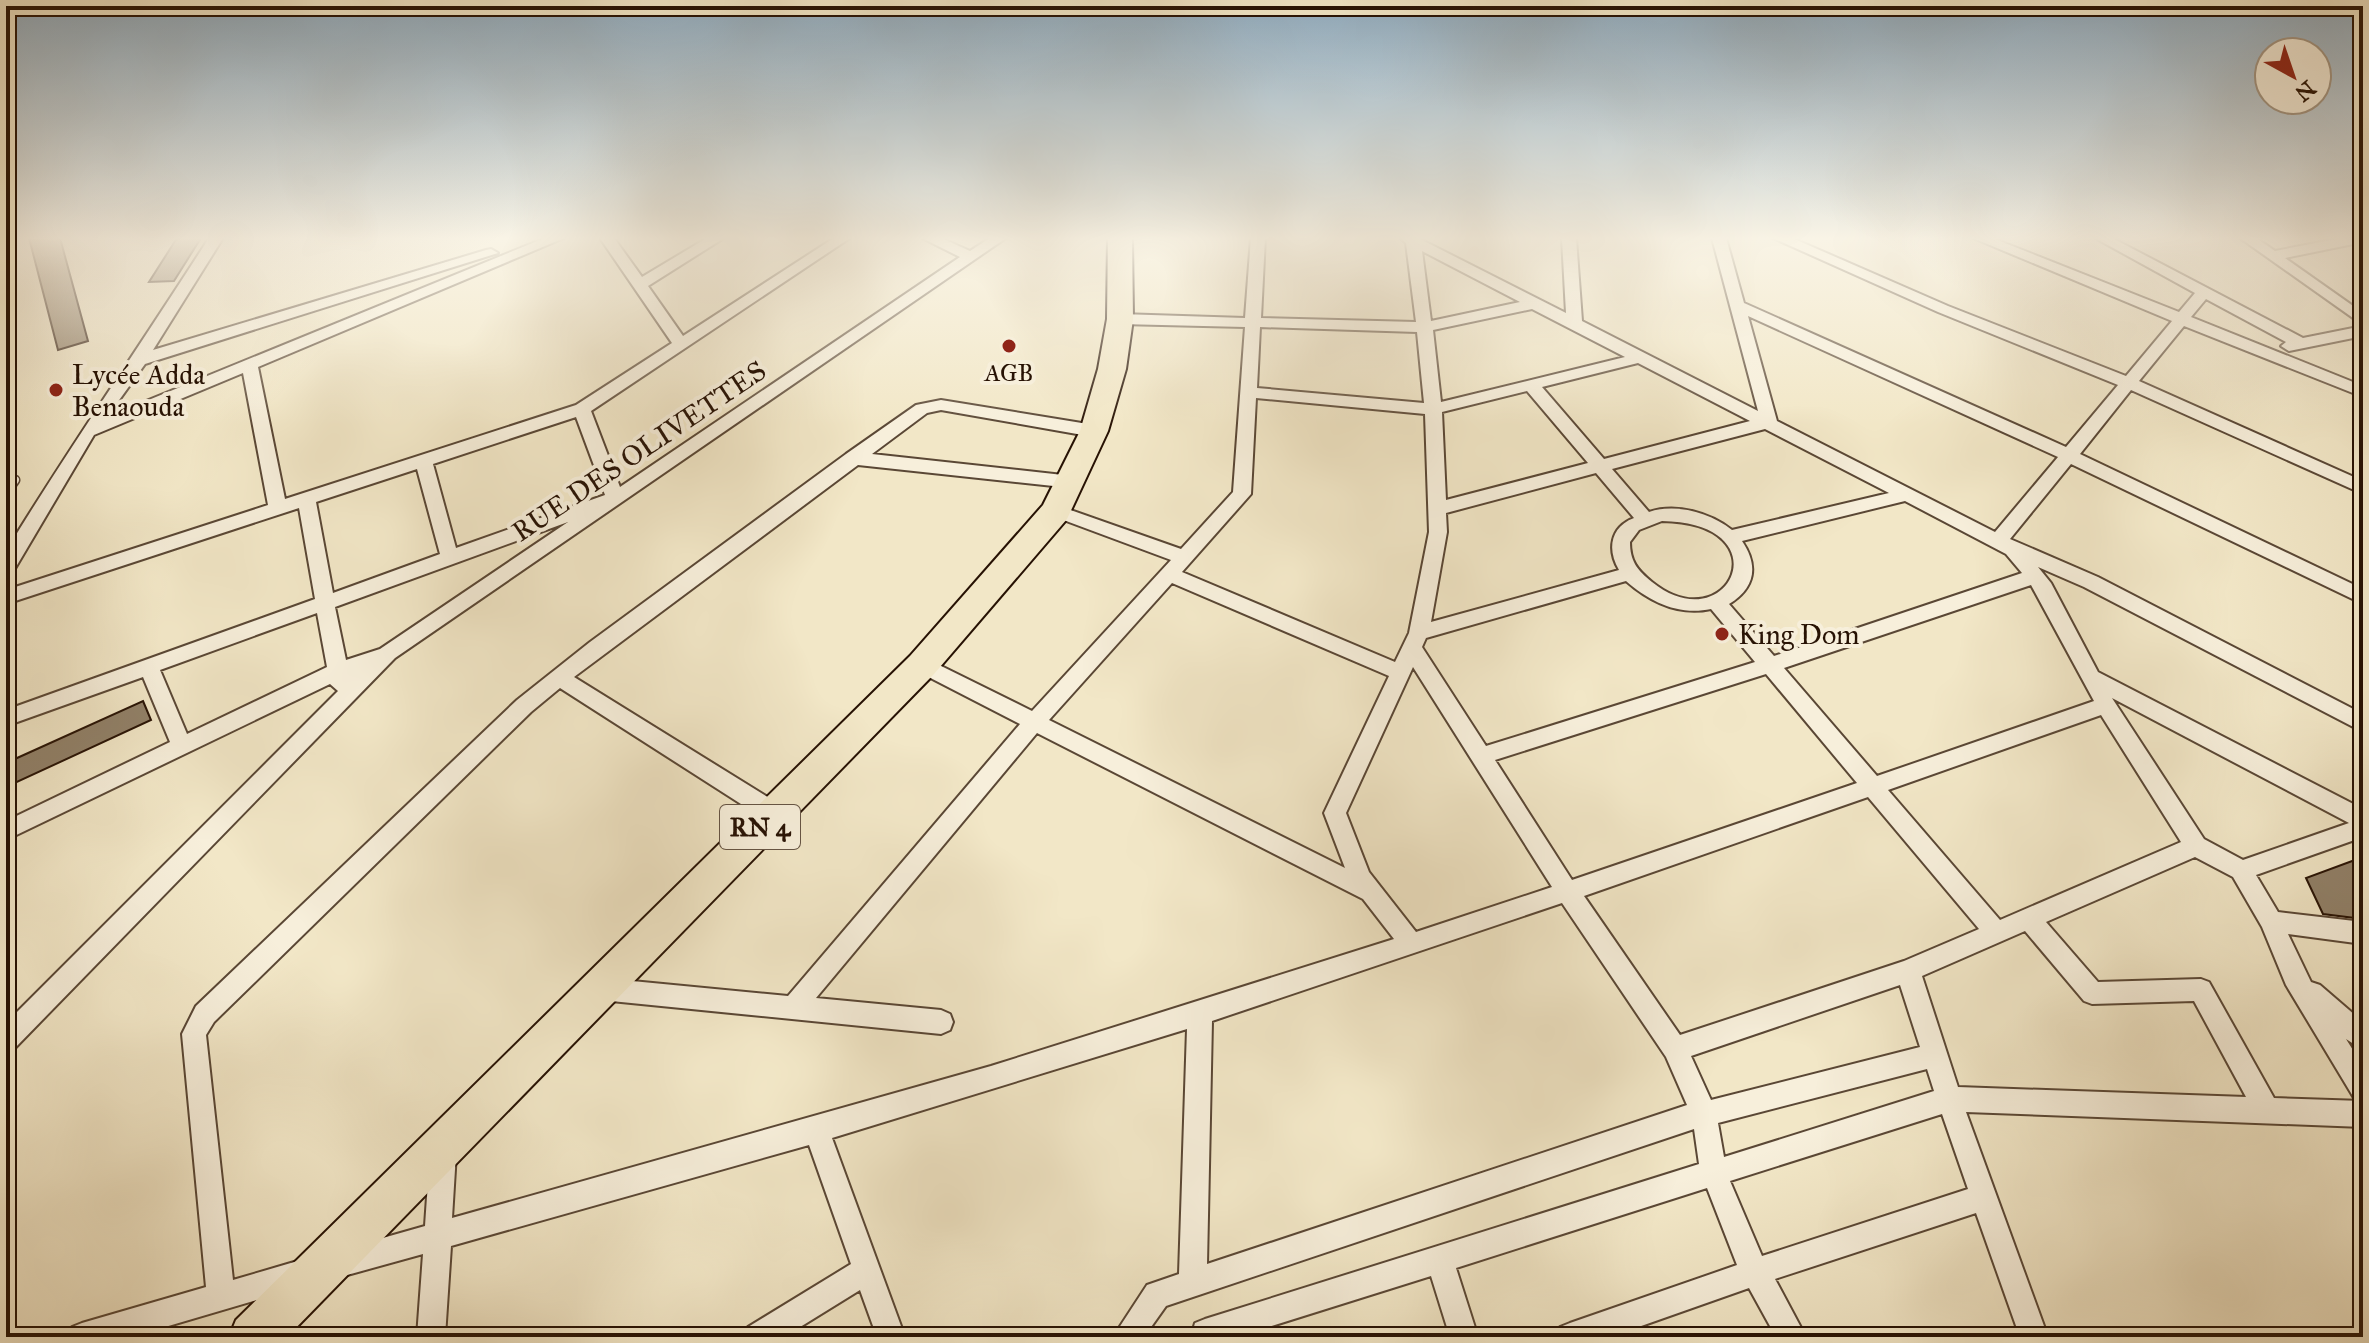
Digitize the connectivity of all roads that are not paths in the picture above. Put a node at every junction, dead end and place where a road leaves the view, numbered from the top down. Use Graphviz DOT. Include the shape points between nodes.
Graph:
graph roads {
  1 [pos="176,301"];
  2 [pos="335,301"];
  3 [pos="404,301"];
  4 [pos="651,301"];
  5 [pos="747,301"];
  6 [pos="907,301"];
  7 [pos="1120,301"];
  8 [pos="1256,301"];
  9 [pos="1421,301"];
  10 [pos="1532,301"];
  11 [pos="1573,301"];
  12 [pos="1736,301"];
  13 [pos="1924,301"];
  14 [pos="2137,301"];
  15 [pos="2197,301"];
  16 [pos="2220,301"];
  17 [pos="2336,301"];
  18 [pos="1537,303"];
  19 [pos="1737,305"];
  20 [pos="1120,319"];
  21 [pos="2183,319"];
  22 [pos="2363,320"];
  23 [pos="1574,321"];
  24 [pos="1255,322"];
  25 [pos="1425,327"];
  26 [pos="2363,331"];
  27 [pos="2300,343"];
  28 [pos="681,344"];
  29 [pos="2266,353"];
  30 [pos="1644,357"];
  31 [pos="139,360"];
  32 [pos="249,364"];
  33 [pos="2129,383"];
  34 [pos="1531,385"];
  35 [pos="1248,392"];
  36 [pos="2363,392"];
  37 [pos="582,409"];
  38 [pos="1433,409"];
  39 [pos="1769,422"];
  40 [pos="88,431"];
  41 [pos="1094,431"];
  42 [pos="2070,456"];
  43 [pos="852,458"];
  44 [pos="423,461"];
  45 [pos="1602,466"];
  46 [pos="6,477"];
  47 [pos="2363,488"];
  48 [pos="6,493"];
  49 [pos="1909,494"];
  50 [pos="1064,497"];
  51 [pos="615,498"];
  52 [pos="306,499"];
  53 [pos="278,508"];
  54 [pos="1437,509"];
  55 [pos="1644,518"];
  56 [pos="1730,537"];
  57 [pos="2006,545"];
  58 [pos="1184,557"];
  59 [pos="450,558"];
  60 [pos="6,567"];
  61 [pos="1169,574"];
  62 [pos="1628,574"];
  63 [pos="2035,576"];
  64 [pos="6,597"];
  65 [pos="2363,597"];
  66 [pos="1716,602"];
  67 [pos="325,603"];
  68 [pos="1416,640"];
  69 [pos="388,653"];
  70 [pos="922,665"];
  71 [pos="1771,665"];
  72 [pos="149,667"];
  73 [pos="338,671"];
  74 [pos="1401,673"];
  75 [pos="2091,677"];
  76 [pos="559,678"];
  77 [pos="343,699"];
  78 [pos="2106,705"];
  79 [pos="6,718"];
  80 [pos="1033,724"];
  81 [pos="2363,724"];
  82 [pos="182,746"];
  83 [pos="1482,756"];
  84 [pos="1874,785"];
  85 [pos="774,813"];
  86 [pos="2363,820"];
  87 [pos="2363,828"];
  88 [pos="6,831"];
  89 [pos="2196,846"];
  90 [pos="2241,870"];
  91 [pos="1567,891"];
  92 [pos="1371,893"];
  93 [pos="2030,920"];
  94 [pos="2271,922"];
  95 [pos="1997,933"];
  96 [pos="2363,933"];
  97 [pos="1411,943"];
  98 [pos="1908,971"];
  99 [pos="2294,977"];
  100 [pos="601,989"];
  101 [pos="795,1005"];
  102 [pos="1200,1012"];
  103 [pos="941,1022"];
  104 [pos="2363,1038"];
  105 [pos="6,1040"];
  106 [pos="1675,1049"];
  107 [pos="1935,1055"];
  108 [pos="2363,1089"];
  109 [pos="1949,1099"];
  110 [pos="2267,1110"];
  111 [pos="1704,1114"];
  112 [pos="2363,1114"];
  113 [pos="816,1128"];
  114 [pos="443,1146"];
  115 [pos="1714,1173"];
  116 [pos="1984,1197"];
  117 [pos="440,1235"];
  118 [pos="1439,1258"];
  119 [pos="325,1267"];
  120 [pos="867,1270"];
  121 [pos="1755,1272"];
  122 [pos="1193,1283"];
  123 [pos="221,1297"];
  124 [pos="82,1337"];
  125 [pos="253,1337"];
  126 [pos="431,1337"];
  127 [pos="758,1337"];
  128 [pos="891,1337"];
  129 [pos="1127,1337"];
  130 [pos="1205,1337"];
  131 [pos="1464,1337"];
  132 [pos="1570,1337"];
  133 [pos="1792,1337"];
  134 [pos="2034,1337"];
  1 -- 31 [label="street"];
  2 -- 31 [label="street"];
  3 -- 32 [label="street"];
  4 -- 28 [label="street"];
  5 -- 28 [label="street"];
  6 -- 51 [label="street, RUE DES OLIVETTES"];
  7 -- 20 [label="main road, RN 4"];
  8 -- 24 [label="street"];
  9 -- 25 [label="street"];
  10 -- 18 [label="street"];
  11 -- 23 [label="street"];
  12 -- 19 [label="street"];
  13 -- 33 [label="street"];
  14 -- 21 [label="street"];
  15 -- 21 [label="street"];
  16 -- 27 [label="street"];
  17 -- 22 [label="street"];
  18 -- 23 [label="street"];
  18 -- 25 [label="street"];
  19 -- 39 [label="street"];
  19 -- 42 [label="street"];
  20 -- 24 [label="street"];
  20 -- 41 [label="main road, RN 4"];
  21 -- 29 [label="street"];
  21 -- 33 [label="street"];
  23 -- 30 [label="street"];
  24 -- 25 [label="street"];
  24 -- 35 [label="street"];
  25 -- 38 [label="street"];
  26 -- 27 [label="street"];
  27 -- 29 [label="street"];
  28 -- 37 [label="street"];
  29 -- 36 [label="street"];
  30 -- 34 [label="street"];
  30 -- 39 [label="street"];
  31 -- 40 [label="street"];
  32 -- 40 [label="street"];
  32 -- 53 [label="street"];
  33 -- 42 [label="street"];
  33 -- 47 [label="street"];
  34 -- 38 [label="street"];
  34 -- 45 [label="street"];
  35 -- 38 [label="street"];
  35 -- 58 [label="street" via="1242,494"];
  37 -- 44 [label="street"];
  37 -- 51 [label="street"];
  38 -- 54 [label="street"];
  39 -- 45 [label="street"];
  39 -- 49 [label="street"];
  40 -- 60 [label="street"];
  41 -- 43 [label="street" via="930,405"];
  41 -- 50 [label="main road, RN 4"];
  42 -- 57 [label="street"];
  42 -- 65 [label="street"];
  43 -- 50 [label="street"];
  43 -- 76 [label="street"];
  44 -- 52 [label="street"];
  44 -- 59 [label="street"];
  45 -- 54 [label="street"];
  45 -- 55 [label="street"];
  46 -- 48 [label="lane" via="15,480"];
  49 -- 56 [label="street"];
  49 -- 57 [label="street"];
  50 -- 58 [label="street"];
  50 -- 70 [label="main road, RN 4"];
  51 -- 59 [label="street"];
  51 -- 69 [label="street, RUE DES OLIVETTES"];
  52 -- 53 [label="street"];
  52 -- 67 [label="street"];
  53 -- 64 [label="street"];
  54 -- 68 [label="street" via="1438,532"];
  55 -- 56 [label="street" via="1688,517"];
  55 -- 62 [label="street" via="1622,535 1618,547"];
  56 -- 66 [label="street" via="1746,568 1744,582"];
  57 -- 63 [label="street"];
  57 -- 81 [label="street" via="2091,582"];
  58 -- 61 [label="street"];
  59 -- 67 [label="street"];
  61 -- 74 [label="street"];
  61 -- 80 [label="street"];
  62 -- 66 [label="street" via="1658,596"];
  62 -- 68 [label="street"];
  63 -- 71 [label="street"];
  63 -- 75 [label="street"];
  66 -- 71 [label="street"];
  67 -- 72 [label="street"];
  67 -- 73 [label="street"];
  68 -- 74 [label="street"];
  68 -- 83 [label="street"];
  69 -- 73 [label="street"];
  69 -- 77 [label="street"];
  70 -- 80 [label="street"];
  70 -- 85 [label="main road, RN 4"];
  71 -- 83 [label="street"];
  71 -- 84 [label="street"];
  72 -- 79 [label="street"];
  72 -- 82 [label="street"];
  73 -- 77 [label="street"];
  73 -- 82 [label="street"];
  74 -- 92 [label="street" via="1335,813"];
  75 -- 78 [label="street"];
  75 -- 86 [label="street"];
  76 -- 85 [label="street"];
  76 -- 123 [label="street" via="205,1014 194,1034"];
  77 -- 105 [label="street"];
  78 -- 84 [label="street"];
  78 -- 89 [label="street"];
  80 -- 92 [label="street"];
  80 -- 101 [label="street"];
  82 -- 88 [label="street"];
  83 -- 91 [label="street"];
  84 -- 91 [label="street"];
  84 -- 95 [label="street"];
  85 -- 100 [label="main road, RN 4"];
  87 -- 90 [label="street"];
  89 -- 90 [label="street"];
  89 -- 93 [label="street"];
  90 -- 94 [label="street"];
  91 -- 97 [label="street"];
  91 -- 106 [label="street"];
  92 -- 97 [label="street"];
  93 -- 95 [label="street"];
  93 -- 110 [label="street" via="2092,993 2201,990"];
  94 -- 96 [label="street"];
  94 -- 99 [label="street"];
  95 -- 98 [label="street"];
  97 -- 102 [label="street"];
  98 -- 106 [label="street"];
  98 -- 107 [label="street"];
  99 -- 104 [label="street"];
  99 -- 108 [label="street"];
  100 -- 101 [label="street"];
  100 -- 114 [label="main road, RN 4"];
  101 -- 103 [label="street"];
  102 -- 113 [label="street"];
  102 -- 122 [label="street"];
  106 -- 111 [label="street"];
  107 -- 109 [label="street"];
  107 -- 111 [label="street"];
  109 -- 110 [label="street"];
  109 -- 115 [label="street"];
  109 -- 116 [label="street"];
  110 -- 112 [label="street"];
  111 -- 115 [label="street"];
  111 -- 122 [label="street"];
  113 -- 117 [label="street"];
  113 -- 120 [label="street"];
  114 -- 117 [label="street"];
  114 -- 119 [label="main road, RN 4"];
  115 -- 118 [label="street"];
  115 -- 121 [label="street"];
  116 -- 121 [label="street"];
  116 -- 134 [label="street"];
  117 -- 119 [label="street"];
  117 -- 126 [label="street"];
  118 -- 130 [label="street"];
  118 -- 131 [label="street"];
  119 -- 123 [label="street"];
  119 -- 125 [label="main road, RN 4"];
  120 -- 127 [label="street"];
  120 -- 128 [label="street"];
  121 -- 132 [label="street"];
  121 -- 133 [label="street"];
  122 -- 129 [label="street" via="1157,1295"];
  123 -- 124 [label="street"];
}
